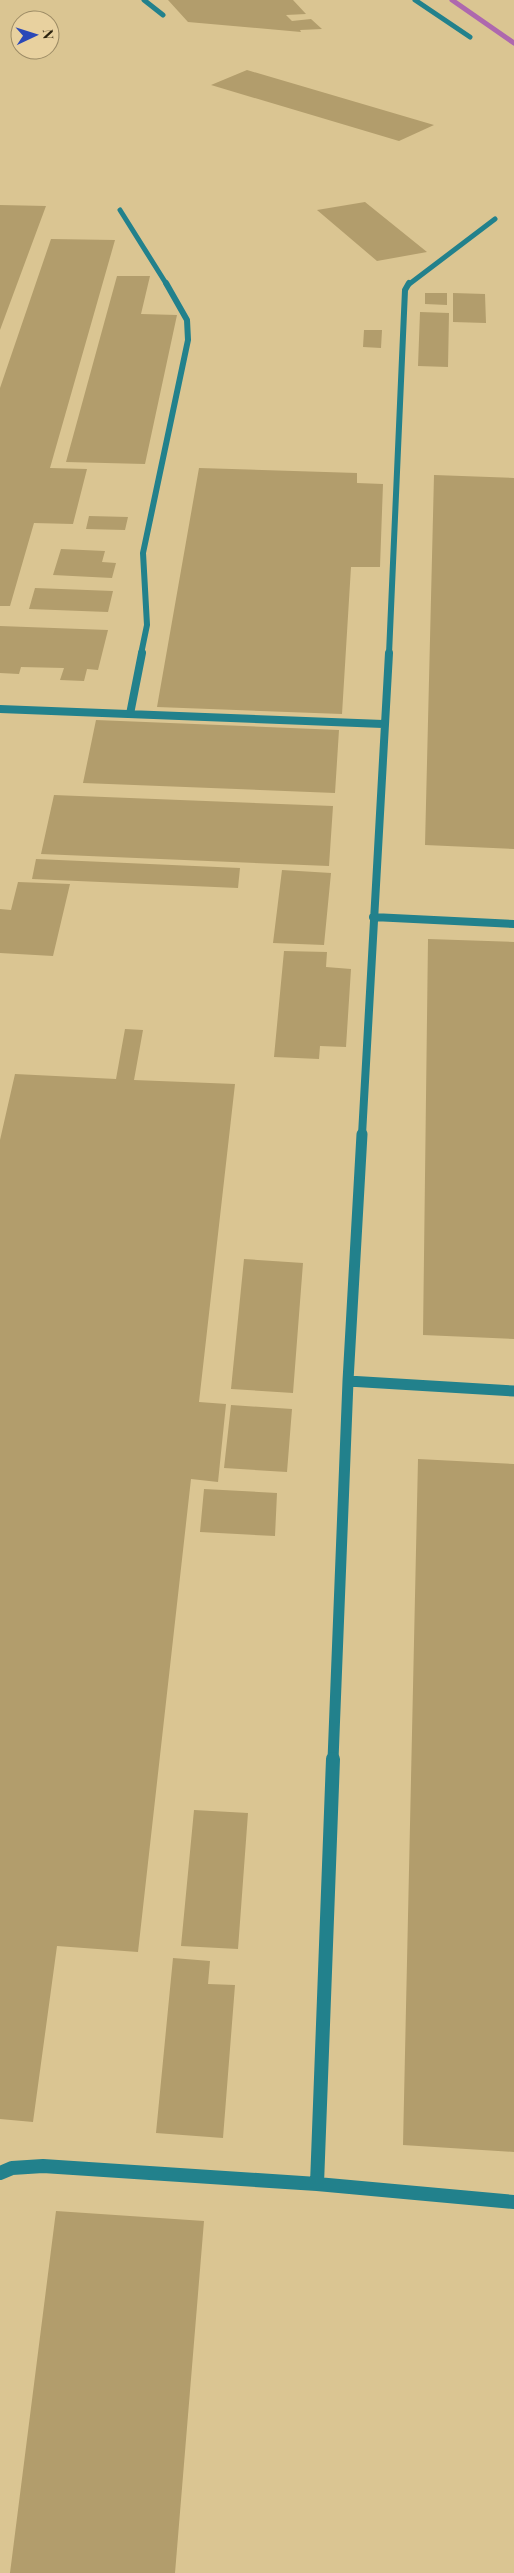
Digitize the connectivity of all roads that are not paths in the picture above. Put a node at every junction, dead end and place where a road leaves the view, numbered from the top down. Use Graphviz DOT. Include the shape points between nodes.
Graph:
graph roads {
  1 [pos="144,0"];
  2 [pos="415,0"];
  3 [pos="163,15"];
  4 [pos="470,37"];
  5 [pos="120,210"];
  6 [pos="495,219"];
  7 [pos="0,709"];
  8 [pos="130,714"];
  9 [pos="383,724"];
  10 [pos="373,917"];
  11 [pos="514,924"];
  12 [pos="348,1381"];
  13 [pos="514,1391"];
  14 [pos="0,2173"];
  15 [pos="317,2184"];
  16 [pos="514,2202"];
  1 -- 3 [label="lane"];
  2 -- 4 [label="lane"];
  5 -- 8 [label="lane" via="181,307 188,328 143,553 147,625"];
  6 -- 9 [label="lane" via="404,290"];
  7 -- 8 [label="lane"];
  8 -- 9 [label="lane"];
  9 -- 10 [label="lane"];
  10 -- 11 [label="lane"];
  10 -- 12 [label="lane"];
  12 -- 13 [label="lane"];
  12 -- 15 [label="lane"];
  14 -- 15 [label="lane" via="12,2168 43,2166"];
  15 -- 16 [label="lane"];
}
